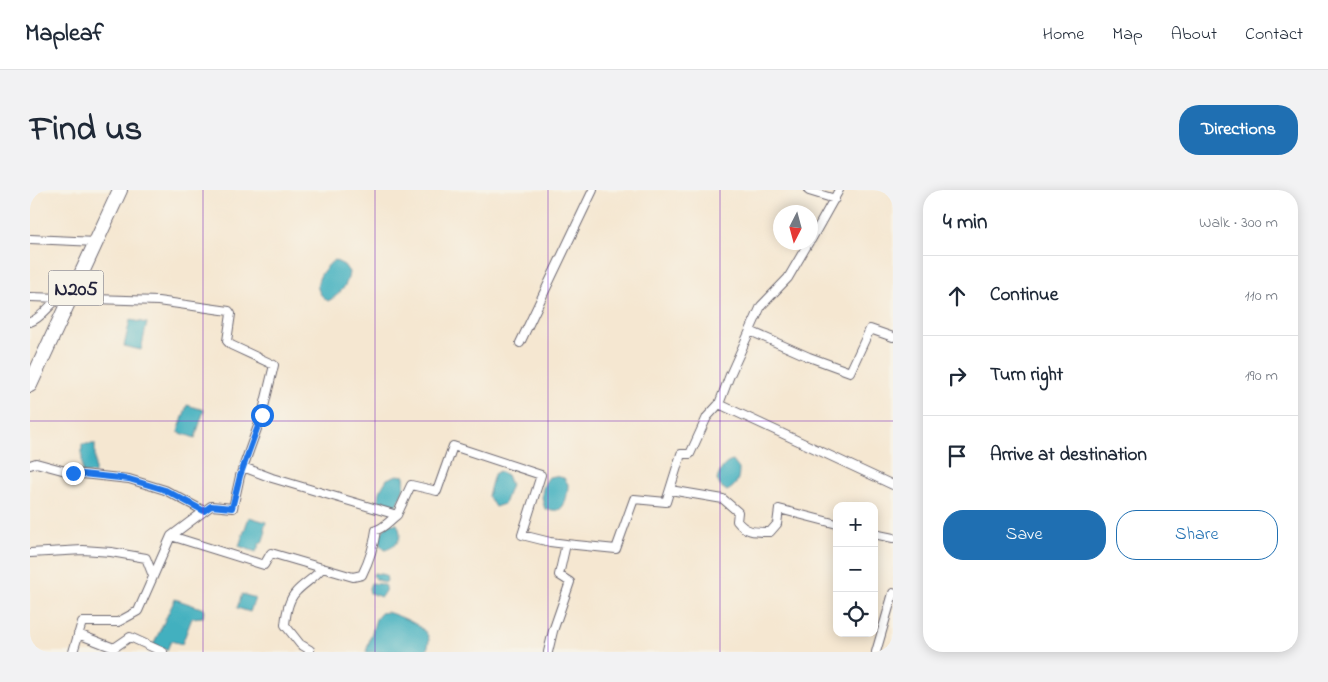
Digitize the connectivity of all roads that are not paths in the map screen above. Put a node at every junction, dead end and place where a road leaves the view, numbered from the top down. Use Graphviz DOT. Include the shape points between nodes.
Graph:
graph roads {
  1 [pos="120,190"];
  2 [pos="593,190"];
  3 [pos="810,190"];
  4 [pos="839,190"];
  5 [pos="835,199"];
  6 [pos="818,228"];
  7 [pos="30,239"];
  8 [pos="97,242"];
  9 [pos="805,250"];
  10 [pos="30,297"];
  11 [pos="65,298"];
  12 [pos="30,322"];
  13 [pos="750,331"];
  14 [pos="893,337"];
  15 [pos="520,343"];
  16 [pos="30,384"];
  17 [pos="719,404"];
  18 [pos="30,465"];
  19 [pos="243,467"];
  20 [pos="893,484"];
  21 [pos="670,490"];
  22 [pos="204,511"];
  23 [pos="397,515"];
  24 [pos="833,523"];
  25 [pos="878,535"];
  26 [pos="171,536"];
  27 [pos="893,538"];
  28 [pos="566,544"];
  29 [pos="30,553"];
  30 [pos="322,568"];
  31 [pos="154,576"];
  32 [pos="893,593"];
  33 [pos="78,634"];
  34 [pos="73,652"];
  35 [pos="163,652"];
  36 [pos="309,652"];
  37 [pos="548,652"];
  38 [pos="876,652"];
  1 -- 8 [label="highway, N205"];
  2 -- 15 [label="street"];
  3 -- 5 [label="street"];
  4 -- 5 [label="street"];
  5 -- 6 [label="street"];
  7 -- 8 [label="street"];
  8 -- 11 [label="highway, N205"];
  9 -- 13 [label="street" via="788,278 761,306"];
  10 -- 11 [label="street"];
  11 -- 12 [label="street" via="51,304"];
  11 -- 16 [label="highway, N205"];
  11 -- 19 [label="street" via="158,301 229,311 228,341 231,345 274,365 262,415"];
  13 -- 14 [label="street" via="850,372 870,329"];
  13 -- 17 [label="street"];
  17 -- 20 [label="street"];
  17 -- 21 [label="street" via="707,416 690,454 682,454"];
  18 -- 22 [label="street" via="36,463 73,473 129,479 165,490"];
  19 -- 22 [label="street" via="232,508 211,506"];
  19 -- 23 [label="street"];
  21 -- 24 [label="street" via="723,499 738,512 737,521 749,531 770,532 776,524 779,509"];
  21 -- 28 [label="street" via="666,502 634,499 616,549"];
  22 -- 26 [label="street"];
  23 -- 28 [label="street" via="411,485 437,491 453,446 541,476 522,535"];
  23 -- 30 [label="street" via="376,530 362,575 353,577"];
  25 -- 27 [label="street"];
  26 -- 30 [label="street" via="264,565 271,553"];
  26 -- 31 [label="street"];
  28 -- 37 [label="street" via="559,575 570,582"];
  29 -- 31 [label="street" via="84,550 146,558"];
  30 -- 36 [label="street" via="295,592 286,615 285,625"];
  31 -- 33 [label="street" via="138,610 118,622 82,622"];
  32 -- 38 [label="street"];
  33 -- 34 [label="street"];
  33 -- 35 [label="street" via="114,648 130,636"];
}
